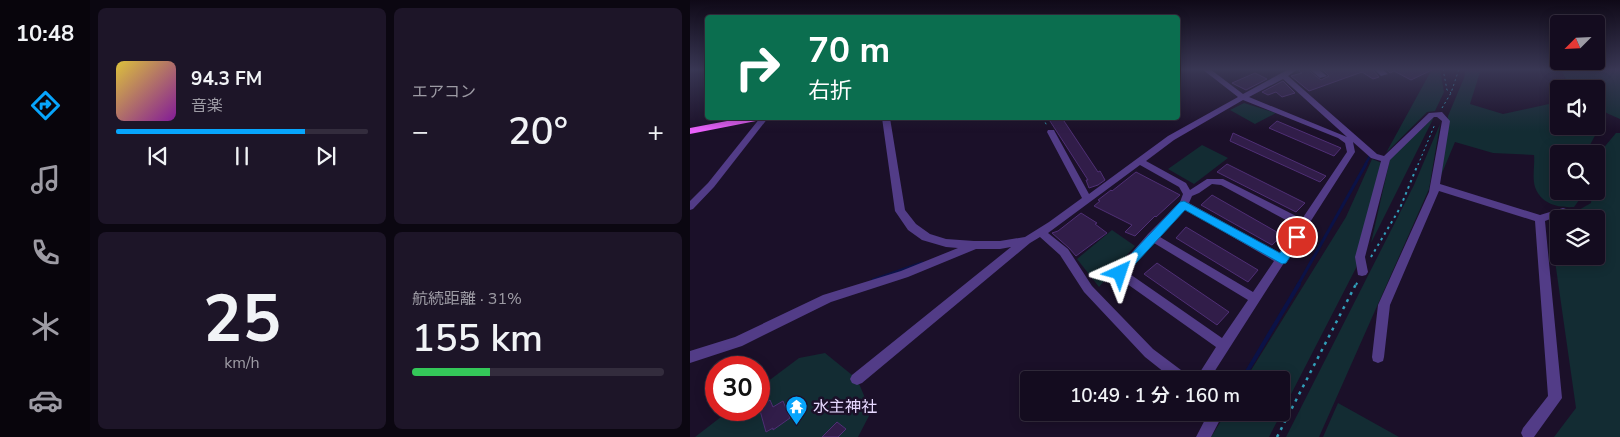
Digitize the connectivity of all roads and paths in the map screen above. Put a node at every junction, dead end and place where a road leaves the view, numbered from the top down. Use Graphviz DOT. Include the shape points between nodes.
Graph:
graph roads {
  1 [pos="1232,89"];
  2 [pos="1257,89"];
  3 [pos="1299,89"];
  4 [pos="1447,89"];
  5 [pos="1451,93"];
  6 [pos="1242,97"];
  7 [pos="734,120"];
  8 [pos="762,120"];
  9 [pos="886,120"];
  10 [pos="690,131"];
  11 [pos="1051,132"];
  12 [pos="1386,159"];
  13 [pos="1141,162"];
  14 [pos="1435,186"];
  15 [pos="1186,199"];
  16 [pos="1088,200"];
  17 [pos="690,207"];
  18 [pos="1550,216"];
  19 [pos="1540,219"];
  20 [pos="1304,225"];
  21 [pos="1041,232"];
  22 [pos="1152,237"];
  23 [pos="1028,240"];
  24 [pos="974,246"];
  25 [pos="1282,260"];
  26 [pos="1362,272"];
  27 [pos="1255,299"];
  28 [pos="1224,346"];
  29 [pos="690,357"];
  30 [pos="1378,357"];
  31 [pos="1173,371"];
  32 [pos="1208,371"];
  33 [pos="857,379"];
  34 [pos="1212,421"];
  35 [pos="1528,433"];
  36 [pos="1202,437"];
  1 -- 6 [label="street"];
  2 -- 6 [label="street"];
  3 -- 12 [label="street" via="1374,156"];
  4 -- 5 [label="path"];
  6 -- 13 [label="street" via="1171,138"];
  6 -- 20 [label="street" via="1349,142 1351,152"];
  7 -- 10 [label="main road"];
  8 -- 17 [label="street"];
  9 -- 24 [label="street" via="900,211 912,227 926,237"];
  11 -- 16 [label="street"];
  12 -- 14 [label="street" via="1432,115 1439,114 1446,121"];
  12 -- 26 [label="street" via="1360,257"];
  13 -- 15 [label="street" via="1182,185"];
  13 -- 16 [label="street"];
  14 -- 19 [label="street"];
  14 -- 30 [label="street" via="1384,305"];
  15 -- 20 [label="street" via="1210,181 1223,182"];
  15 -- 22 [label="street"];
  15 -- 25 [label="street"];
  16 -- 21 [label="street"];
  18 -- 19 [label="street"];
  19 -- 35 [label="street" via="1555,398"];
  20 -- 25 [label="street"];
  21 -- 23 [label="street"];
  21 -- 31 [label="street" via="1064,252 1102,304 1149,352"];
  22 -- 27 [label="street"];
  22 -- 28 [label="street" via="1120,273"];
  23 -- 24 [label="street"];
  23 -- 33 [label="street"];
  24 -- 29 [label="street" via="904,274 828,298 738,342"];
  25 -- 27 [label="street"];
  27 -- 28 [label="street"];
  28 -- 32 [label="street"];
  34 -- 36 [label="street"];
}
